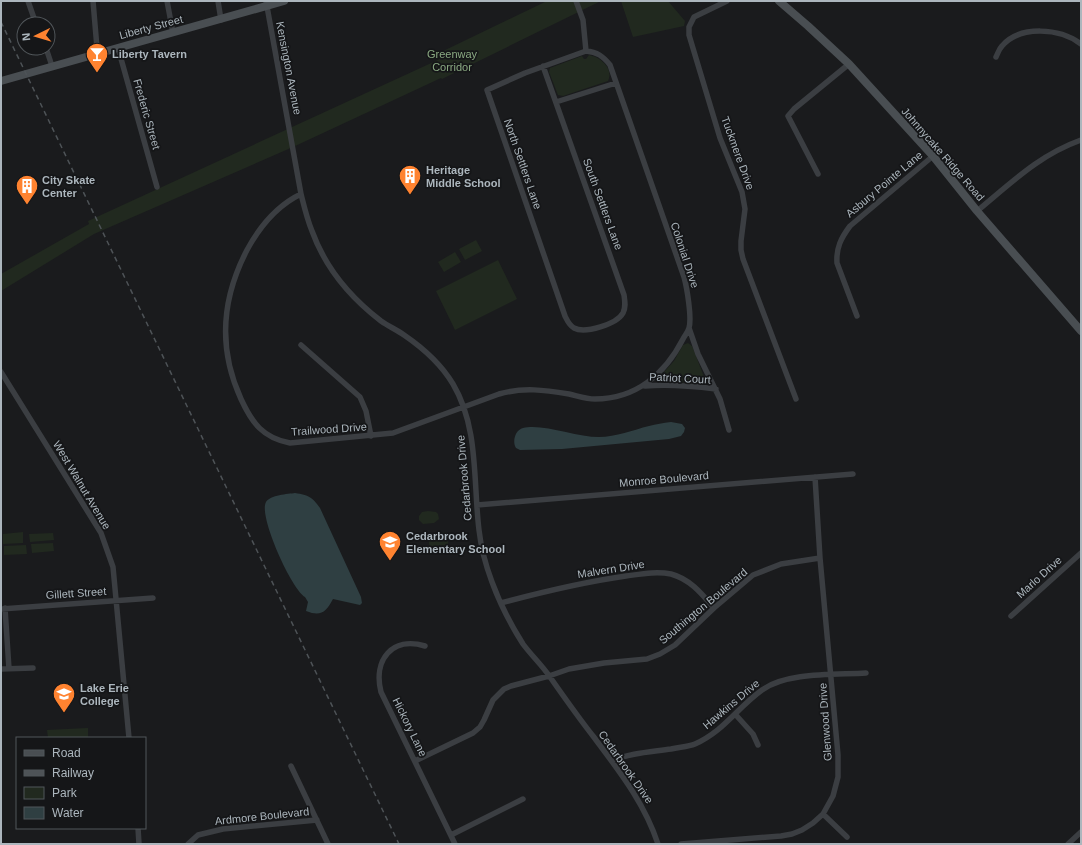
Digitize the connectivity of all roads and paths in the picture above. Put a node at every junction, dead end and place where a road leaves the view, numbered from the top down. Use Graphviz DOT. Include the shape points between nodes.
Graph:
graph roads {
  1 [pos="28,1"];
  2 [pos="93,1"];
  3 [pos="167,1"];
  4 [pos="218,1"];
  5 [pos="284,1"];
  6 [pos="728,1"];
  7 [pos="779,1"];
  8 [pos="577,2"];
  9 [pos="267,3"];
  10 [pos="33,16"];
  11 [pos="221,20"];
  12 [pos="173,33"];
  13 [pos="1081,44"];
  14 [pos="118,48"];
  15 [pos="586,51"];
  16 [pos="99,53"];
  17 [pos="49,56"];
  18 [pos="996,57"];
  19 [pos="849,64"];
  20 [pos="52,66"];
  21 [pos="543,66"];
  22 [pos="1,81"];
  23 [pos="616,83"];
  24 [pos="556,102"];
  25 [pos="1081,140"];
  26 [pos="933,156"];
  27 [pos="818,174"];
  28 [pos="157,186"];
  29 [pos="301,194"];
  30 [pos="977,211"];
  31 [pos="857,316"];
  32 [pos="689,328"];
  33 [pos="589,329"];
  34 [pos="1081,331"];
  35 [pos="301,344"];
  36 [pos="1,372"];
  37 [pos="643,386"];
  38 [pos="716,390"];
  39 [pos="796,399"];
  40 [pos="463,407"];
  41 [pos="729,430"];
  42 [pos="371,436"];
  43 [pos="853,474"];
  44 [pos="815,476"];
  45 [pos="477,505"];
  46 [pos="1081,553"];
  47 [pos="820,558"];
  48 [pos="153,598"];
  49 [pos="116,601"];
  50 [pos="501,604"];
  51 [pos="3,608"];
  52 [pos="714,608"];
  53 [pos="1011,616"];
  54 [pos="425,646"];
  55 [pos="33,668"];
  56 [pos="1,669"];
  57 [pos="9,669"];
  58 [pos="866,672"];
  59 [pos="831,675"];
  60 [pos="549,676"];
  61 [pos="735,714"];
  62 [pos="129,737"];
  63 [pos="758,745"];
  64 [pos="415,761"];
  65 [pos="612,761"];
  66 [pos="291,766"];
  67 [pos="523,799"];
  68 [pos="823,814"];
  69 [pos="317,820"];
  70 [pos="138,829"];
  71 [pos="1081,832"];
  72 [pos="451,835"];
  73 [pos="847,837"];
  74 [pos="139,844"];
  75 [pos="188,844"];
  76 [pos="328,844"];
  77 [pos="455,844"];
  78 [pos="658,844"];
  79 [pos="681,844"];
  80 [pos="1068,844"];
  1 -- 10 [label="street"];
  2 -- 16 [label="street"];
  3 -- 12 [label="street"];
  4 -- 11 [label="street"];
  5 -- 9 [label="main road, Liberty Street"];
  6 -- 39 [label="street, Tuckmere Drive" via="694,17 689,27 689,35 720,138 742,192 745,209 740,250"];
  7 -- 19 [label="main road, Johnnycake Ridge Road"];
  8 -- 15 [label="street" via="583,20"];
  9 -- 11 [label="main road, Liberty Street"];
  9 -- 29 [label="street, Kensington Avenue"];
  11 -- 12 [label="main road, Liberty Street"];
  12 -- 14 [label="main road, Liberty Street"];
  13 -- 18 [label="street" via="1070,37 1052,32 1032,32 1006,42"];
  14 -- 16 [label="main road, Liberty Street"];
  14 -- 28 [label="street, Frederic Street"];
  15 -- 21 [label="street, North Settlers Lane"];
  15 -- 23 [label="street, Colonial Drive" via="595,52 605,59 610,65"];
  16 -- 20 [label="main road, Liberty Street"];
  17 -- 20 [label="street"];
  19 -- 26 [label="main road, Johnnycake Ridge Road"];
  19 -- 27 [label="street" via="788,116"];
  20 -- 22 [label="main road, Liberty Street"];
  21 -- 24 [label="street, South Settlers Lane"];
  21 -- 33 [label="street, North Settlers Lane" via="487,90 565,316 569,324 575,328"];
  23 -- 24 [label="street"];
  23 -- 32 [label="street, Colonial Drive" via="684,277 688,296"];
  24 -- 33 [label="street, South Settlers Lane" via="624,295 625,306 622,315 612,322"];
  25 -- 30 [label="street" via="1040,159"];
  26 -- 30 [label="main road, Johnnycake Ridge Road"];
  26 -- 31 [label="street, Asbury Pointe Lane" via="850,226 840,240 837,263"];
  29 -- 40 [label="street, Cedarbrook Drive" via="312,232 322,254 342,284 382,321 436,361 454,385"];
  29 -- 42 [label="street, Trailwood Drive" via="273,213 257,233 233,282 227,310 226,336 228,361 235,387 246,411 259,429 277,440 290,443"];
  30 -- 34 [label="main road, Johnnycake Ridge Road"];
  32 -- 37 [label="street" via="670,361"];
  32 -- 38 [label="street, Patriot Court" via="698,354"];
  35 -- 42 [label="street" via="360,397"];
  36 -- 49 [label="street, West Walnut Avenue" via="101,533 113,567"];
  37 -- 38 [label="street, Patriot Court" via="694,386"];
  37 -- 40 [label="street" via="622,395 594,399 537,390 518,390"];
  38 -- 41 [label="street, Patriot Court"];
  40 -- 42 [label="street, Trailwood Drive" via="393,433"];
  40 -- 45 [label="street, Cedarbrook Drive" via="471,437"];
  43 -- 44 [label="street, Monroe Boulevard"];
  44 -- 45 [label="street, Monroe Boulevard"];
  44 -- 47 [label="street, Glenwood Drive"];
  45 -- 50 [label="street, Cedarbrook Drive" via="481,543 492,583"];
  46 -- 53 [label="street, Marlo Drive"];
  47 -- 52 [label="street, Southington Boulevard" via="781,564 753,575"];
  47 -- 59 [label="street, Glenwood Drive"];
  48 -- 49 [label="street, Gillett Street"];
  49 -- 51 [label="street, Gillett Street"];
  49 -- 62 [label="street, West Walnut Avenue"];
  50 -- 52 [label="street, Malvern Drive" via="576,585 646,573 661,573 672,574 690,583"];
  50 -- 60 [label="street, Cedarbrook Drive" via="524,645"];
  51 -- 57 [label="street"];
  52 -- 60 [label="street, Southington Boulevard" via="675,645 660,654 647,659 569,669"];
  54 -- 64 [label="street, Hickory Lane" via="406,644 391,650 385,656 378,673 381,692"];
  55 -- 57 [label="street"];
  56 -- 57 [label="street"];
  58 -- 59 [label="street, Hawkins Drive"];
  59 -- 61 [label="street, Hawkins Drive" via="798,677 778,682 760,691"];
  59 -- 68 [label="street, Glenwood Drive" via="838,777 833,796"];
  60 -- 64 [label="street, Southington Boulevard" via="504,689 493,700 480,727 473,733"];
  60 -- 65 [label="street, Cedarbrook Drive"];
  61 -- 63 [label="street" via="753,734"];
  61 -- 65 [label="street, Hawkins Drive" via="720,730 693,745 623,756"];
  64 -- 72 [label="street, Hickory Lane"];
  65 -- 78 [label="street, Cedarbrook Drive" via="645,810"];
  66 -- 69 [label="street"];
  67 -- 72 [label="street"];
  68 -- 73 [label="street"];
  68 -- 79 [label="street, Glenwood Drive" via="802,830 790,834"];
  69 -- 75 [label="street, Ardmore Boulevard" via="223,829 198,835"];
  69 -- 76 [label="street"];
  70 -- 74 [label="street"];
  71 -- 80 [label="street"];
  72 -- 77 [label="street, Hickory Lane"];
}
